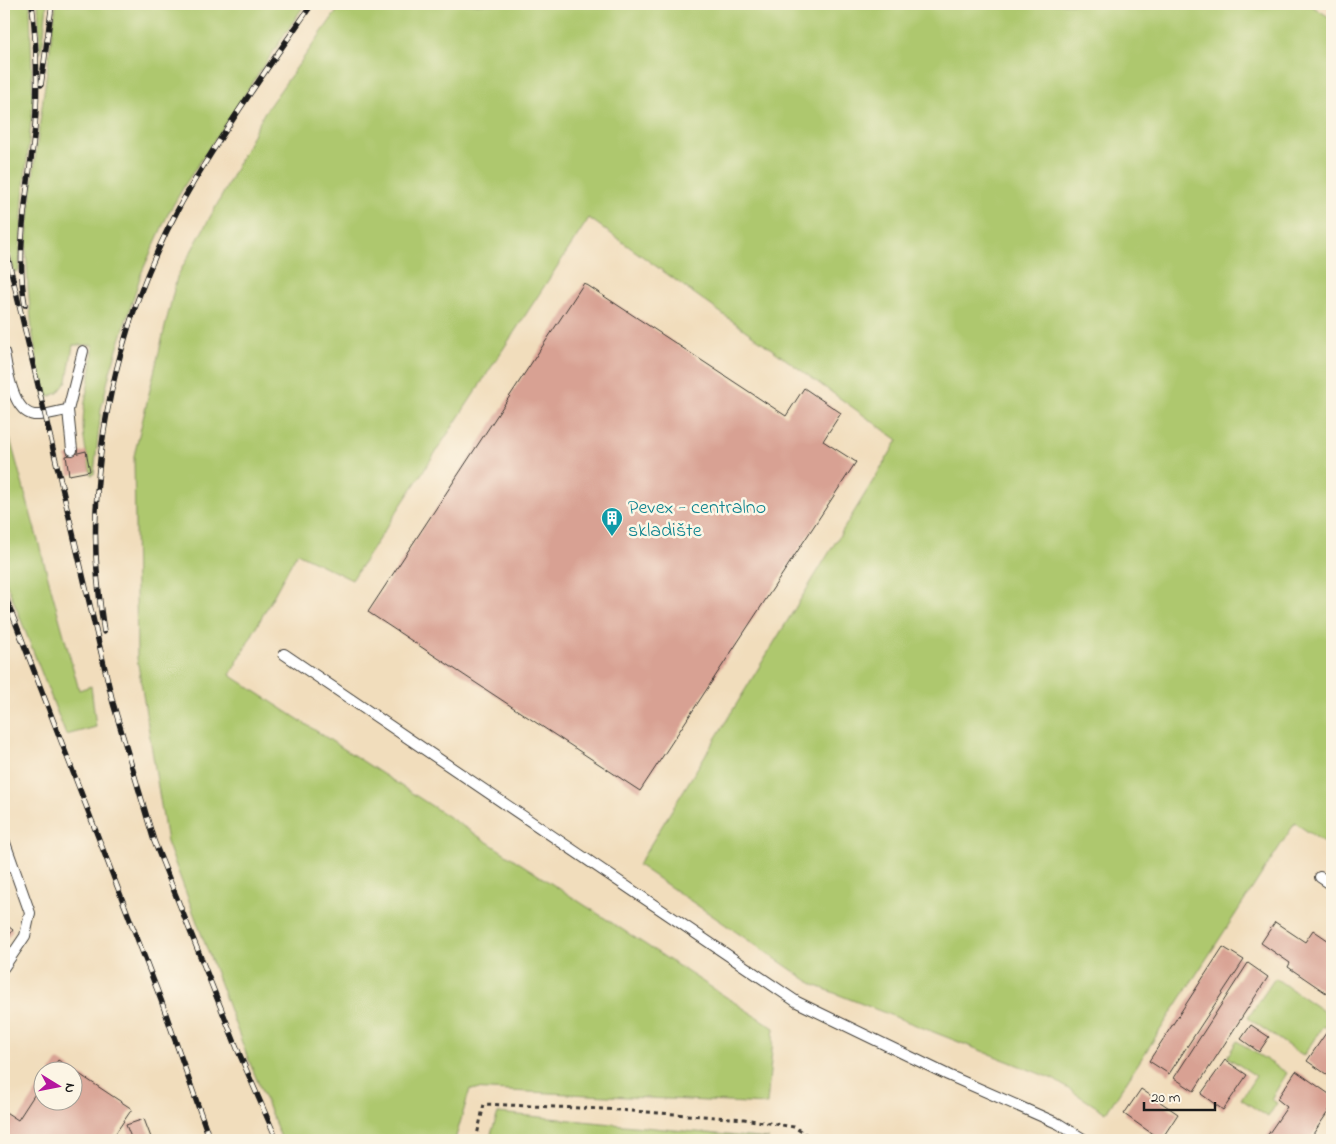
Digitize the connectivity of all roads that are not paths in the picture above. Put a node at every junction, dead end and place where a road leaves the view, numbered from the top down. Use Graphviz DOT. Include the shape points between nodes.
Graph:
graph roads {
  1 [pos="83,351"];
  2 [pos="4,352"];
  3 [pos="68,410"];
  4 [pos="72,450"];
  5 [pos="284,654"];
  6 [pos="4,842"];
  7 [pos="1320,877"];
  8 [pos="1332,885"];
  9 [pos="4,967"];
  10 [pos="1085,1140"];
  1 -- 3 [label="lane"];
  2 -- 3 [label="lane" via="19,406 35,415"];
  3 -- 4 [label="lane"];
  5 -- 10 [label="lane" via="797,1002 1059,1124"];
  6 -- 9 [label="lane" via="30,913 26,936"];
  7 -- 8 [label="lane"];
}
